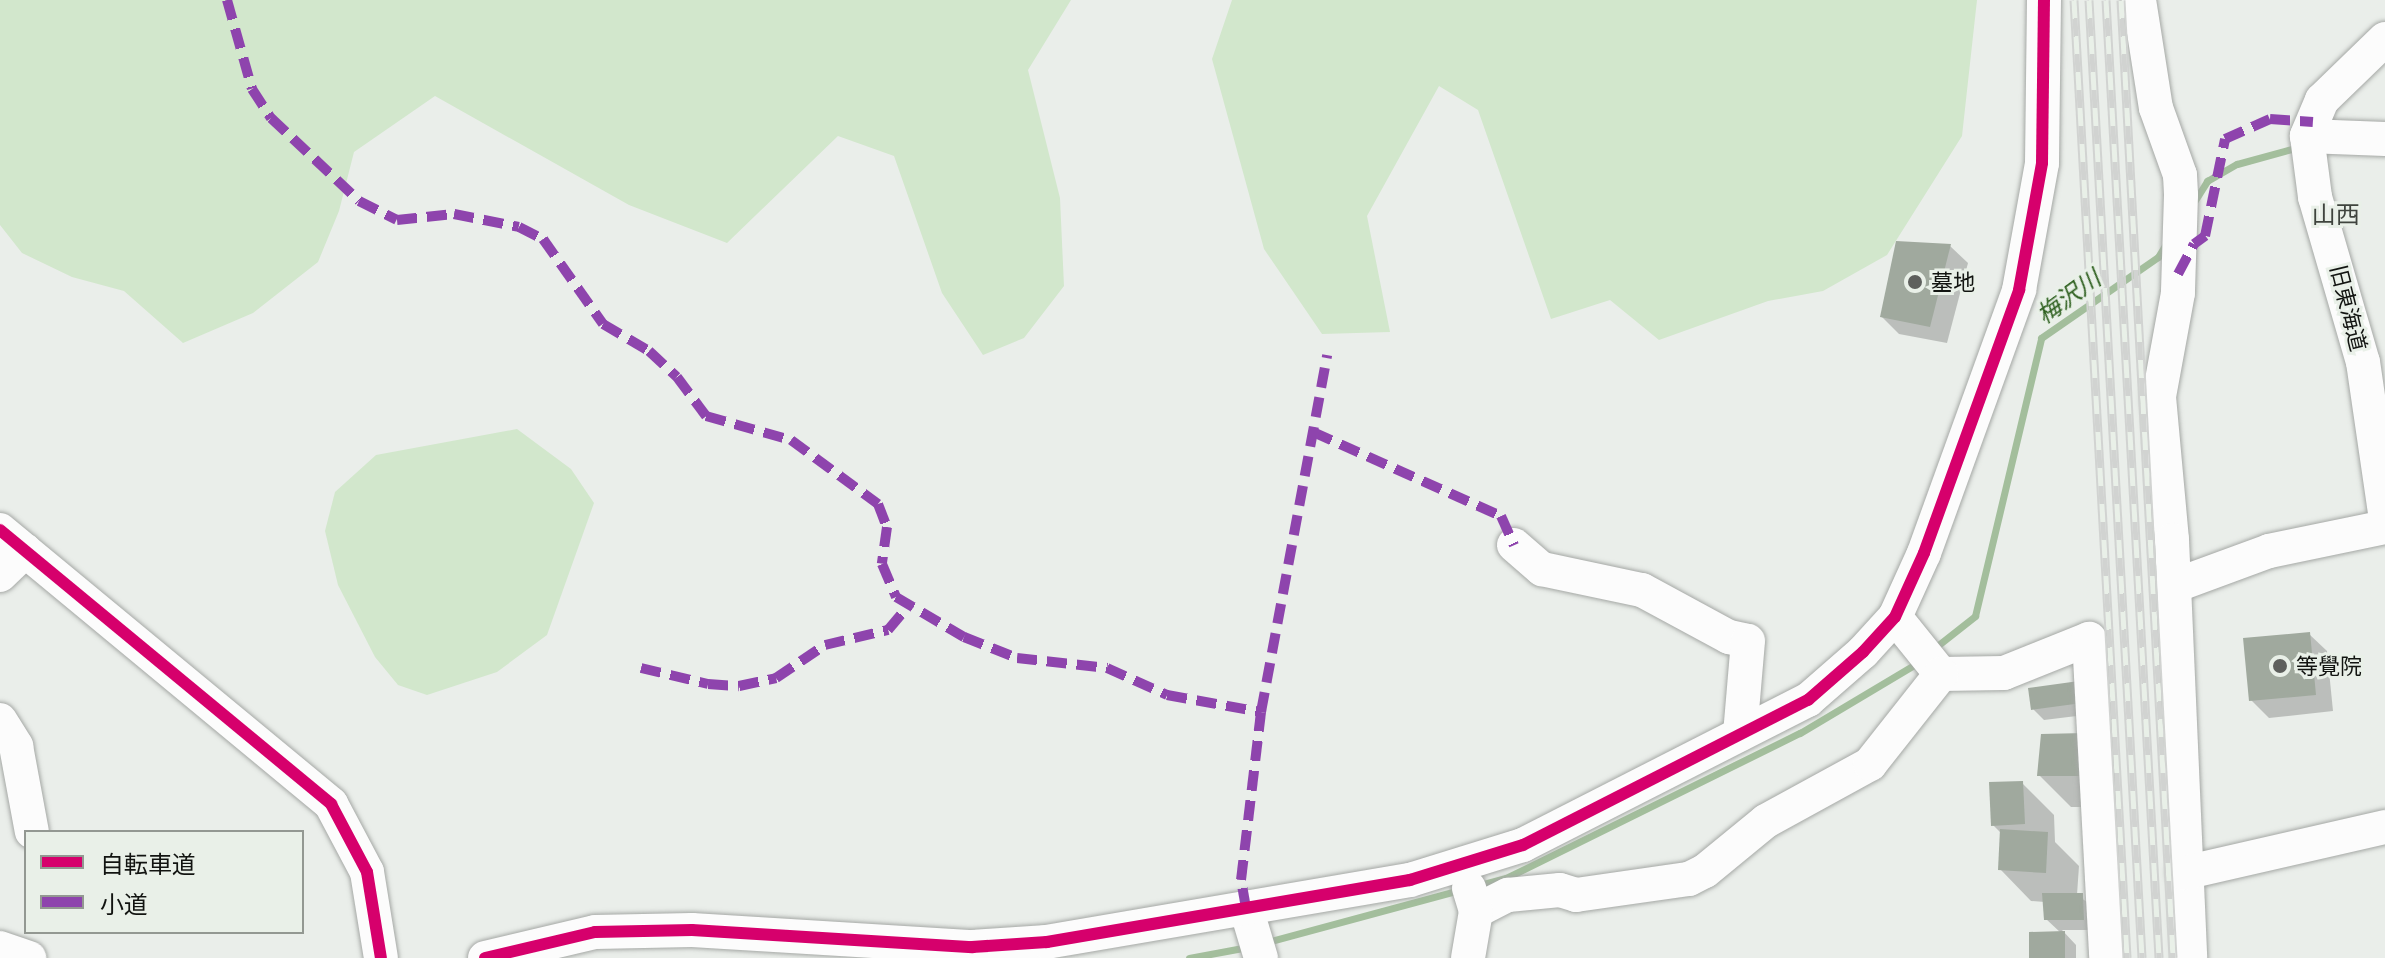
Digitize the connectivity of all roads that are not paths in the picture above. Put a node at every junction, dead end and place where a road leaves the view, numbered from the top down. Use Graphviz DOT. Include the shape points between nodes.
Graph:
graph roads {
  1 [pos="2044,0"];
  2 [pos="2139,0"];
  3 [pos="2385,39"];
  4 [pos="2385,139"];
  5 [pos="2308,146"];
  6 [pos="2385,513"];
  7 [pos="2385,527"];
  8 [pos="13,540"];
  9 [pos="1514,545"];
  10 [pos="0,575"];
  11 [pos="2174,586"];
  12 [pos="1895,617"];
  13 [pos="1932,661"];
  14 [pos="0,720"];
  15 [pos="1740,734"];
  16 [pos="0,803"];
  17 [pos="2385,827"];
  18 [pos="32,830"];
  19 [pos="2184,873"];
  20 [pos="1469,888"];
  21 [pos="1248,915"];
  22 [pos="35,934"];
  23 [pos="0,948"];
  24 [pos="1048,950"];
  25 [pos="1261,957"];
  26 [pos="29,958"];
  27 [pos="36,958"];
  28 [pos="381,958"];
  29 [pos="485,958"];
  30 [pos="1468,958"];
  31 [pos="2106,958"];
  32 [pos="2190,958"];
  1 -- 12 [label="street" via="2042,163 2019,290 1924,553"];
  2 -- 11 [label="street" via="2156,108 2180,175 2178,293 2159,397"];
  3 -- 5 [label="street" via="2322,100"];
  4 -- 5 [label="street"];
  5 -- 6 [label="street, 旧東海道" via="2363,362"];
  7 -- 11 [label="street" via="2269,551"];
  8 -- 10 [label="street"];
  8 -- 28 [label="street" via="331,804 367,872"];
  9 -- 15 [label="street" via="1542,569 1642,590 1729,637 1748,641"];
  11 -- 19 [label="street"];
  12 -- 13 [label="street"];
  12 -- 15 [label="street" via="1808,700"];
  13 -- 20 [label="street" via="1870,764 1766,821 1689,879 1576,895 1560,890 1508,895"];
  13 -- 31 [label="street" via="2004,673 2089,639"];
  14 -- 18 [label="street" via="16,746"];
  15 -- 20 [label="street" via="1523,845"];
  16 -- 18 [label="street"];
  17 -- 19 [label="street"];
  19 -- 32 [label="street"];
  20 -- 21 [label="street"];
  20 -- 30 [label="street"];
  21 -- 24 [label="street"];
  21 -- 25 [label="street"];
  22 -- 27 [label="street"];
  23 -- 26 [label="street"];
  24 -- 29 [label="street" via="692,930 595,932"];
}
